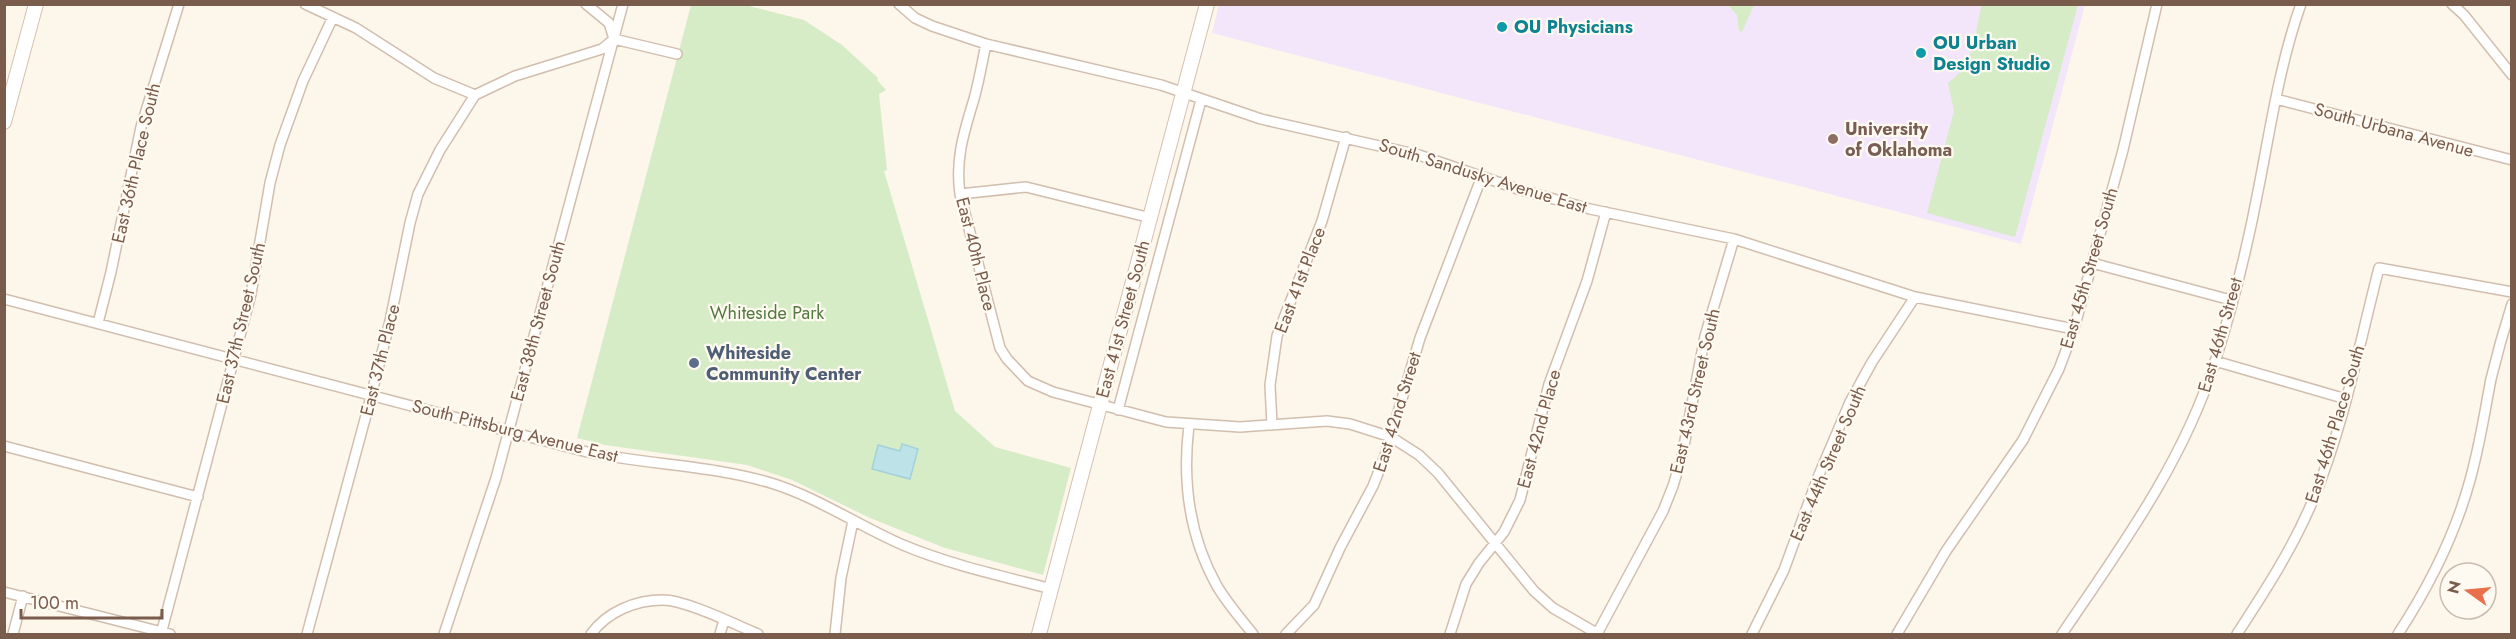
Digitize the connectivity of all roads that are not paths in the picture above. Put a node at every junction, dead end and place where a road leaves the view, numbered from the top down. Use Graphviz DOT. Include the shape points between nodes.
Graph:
graph roads {
  1 [pos="36,4"];
  2 [pos="179,4"];
  3 [pos="305,4"];
  4 [pos="586,4"];
  5 [pos="623,4"];
  6 [pos="898,4"];
  7 [pos="1207,4"];
  8 [pos="2157,4"];
  9 [pos="2301,4"];
  10 [pos="2452,4"];
  11 [pos="333,17"];
  12 [pos="614,39"];
  13 [pos="986,44"];
  14 [pos="677,54"];
  15 [pos="2511,75"];
  16 [pos="1183,93"];
  17 [pos="475,95"];
  18 [pos="2276,99"];
  19 [pos="1201,100"];
  20 [pos="4,122"];
  21 [pos="1346,137"];
  22 [pos="2511,160"];
  23 [pos="1482,176"];
  24 [pos="960,194"];
  25 [pos="1606,212"];
  26 [pos="1150,218"];
  27 [pos="1734,239"];
  28 [pos="2092,263"];
  29 [pos="2511,292"];
  30 [pos="1915,297"];
  31 [pos="4,299"];
  32 [pos="2231,300"];
  33 [pos="2511,304"];
  34 [pos="98,323"];
  35 [pos="2074,329"];
  36 [pos="235,359"];
  37 [pos="2215,361"];
  38 [pos="372,395"];
  39 [pos="2346,399"];
  40 [pos="1100,405"];
  41 [pos="1118,410"];
  42 [pos="1189,425"];
  43 [pos="1272,425"];
  44 [pos="508,431"];
  45 [pos="1391,437"];
  46 [pos="4,446"];
  47 [pos="198,497"];
  48 [pos="853,521"];
  49 [pos="1494,543"];
  50 [pos="1052,589"];
  51 [pos="4,592"];
  52 [pos="23,596"];
  53 [pos="724,620"];
  54 [pos="13,634"];
  55 [pos="164,634"];
  56 [pos="307,634"];
  57 [pos="444,634"];
  58 [pos="591,634"];
  59 [pos="720,634"];
  60 [pos="758,634"];
  61 [pos="835,634"];
  62 [pos="1040,634"];
  63 [pos="1253,634"];
  64 [pos="1286,634"];
  65 [pos="1450,634"];
  66 [pos="1597,634"];
  67 [pos="1752,634"];
  68 [pos="1897,634"];
  69 [pos="2062,634"];
  70 [pos="2237,634"];
  71 [pos="2398,634"];
  1 -- 20 [label="main road"];
  2 -- 34 [label="street, East 36th Place South" via="141,127"];
  3 -- 11 [label="street"];
  4 -- 12 [label="street" via="609,23"];
  5 -- 12 [label="street, East 38th Street South"];
  6 -- 13 [label="street, South Sandusky Avenue East" via="932,26"];
  7 -- 16 [label="main road, East 41st Street South"];
  8 -- 28 [label="street, East 45th Street South"];
  9 -- 18 [label="street, East 46th Street"];
  10 -- 15 [label="street"];
  11 -- 17 [label="street" via="434,78"];
  11 -- 36 [label="street, East 37th Street South" via="303,81 280,145"];
  12 -- 14 [label="street"];
  12 -- 17 [label="street" via="602,49 515,76"];
  12 -- 44 [label="street, East 38th Street South"];
  13 -- 16 [label="street, South Sandusky Avenue East"];
  13 -- 24 [label="street, East 40th Place" via="960,142"];
  16 -- 19 [label="street, South Sandusky Avenue East"];
  16 -- 26 [label="main road, East 41st Street South"];
  17 -- 38 [label="street, East 37th Place" via="418,194"];
  18 -- 22 [label="street, South Urbana Avenue"];
  18 -- 32 [label="street, East 46th Street" via="2252,220"];
  19 -- 21 [label="street, South Sandusky Avenue East"];
  19 -- 41 [label="street, East 41st Street South"];
  21 -- 23 [label="street, South Sandusky Avenue East"];
  21 -- 43 [label="street, East 41st Place" via="1322,221 1277,336 1270,385"];
  23 -- 25 [label="street, South Sandusky Avenue East"];
  23 -- 45 [label="street, East 42nd Street" via="1423,328"];
  24 -- 26 [label="street" via="1026,188"];
  24 -- 40 [label="street, East 40th Place" via="1000,348 1007,359 1028,381"];
  25 -- 27 [label="street, South Sandusky Avenue East"];
  25 -- 49 [label="street, East 42nd Place" via="1587,281 1549,384 1520,500"];
  26 -- 40 [label="main road, East 41st Street South"];
  27 -- 30 [label="street, South Sandusky Avenue East"];
  27 -- 66 [label="street, East 43rd Street South" via="1705,336 1673,486"];
  28 -- 32 [label="street"];
  28 -- 35 [label="street, East 45th Street South"];
  29 -- 39 [label="street, East 46th Place South" via="2379,268"];
  30 -- 35 [label="street, South Sandusky Avenue East"];
  30 -- 67 [label="street, East 44th Street South" via="1850,402 1784,570"];
  31 -- 34 [label="street, South Pittsburg Avenue East"];
  32 -- 37 [label="street, East 46th Street"];
  33 -- 71 [label="street" via="2480,441 2452,534"];
  34 -- 36 [label="street, South Pittsburg Avenue East"];
  35 -- 68 [label="street, East 45th Street South" via="2023,440 1946,551"];
  36 -- 38 [label="street, South Pittsburg Avenue East"];
  36 -- 47 [label="street, East 37th Street South"];
  37 -- 39 [label="street"];
  37 -- 69 [label="street, East 46th Street" via="2169,471"];
  38 -- 44 [label="street, South Pittsburg Avenue East"];
  38 -- 56 [label="street, East 37th Place"];
  39 -- 70 [label="street, East 46th Place South" via="2329,458 2294,543"];
  40 -- 41 [label="street"];
  40 -- 50 [label="main road, East 41st Street South"];
  41 -- 42 [label="street"];
  42 -- 43 [label="street"];
  42 -- 63 [label="street" via="1185,464 1197,542 1218,587"];
  43 -- 45 [label="street" via="1337,421"];
  44 -- 48 [label="street, South Pittsburg Avenue East" via="615,458 742,475 786,489"];
  44 -- 57 [label="street, East 38th Street South" via="482,525"];
  45 -- 49 [label="street" via="1438,473"];
  45 -- 64 [label="street, East 42nd Street" via="1373,486 1314,605"];
  46 -- 47 [label="street"];
  47 -- 55 [label="street, East 37th Street South"];
  48 -- 50 [label="street, South Pittsburg Avenue East" via="926,554"];
  48 -- 61 [label="street"];
  49 -- 65 [label="street, East 42nd Place" via="1466,584"];
  49 -- 66 [label="street" via="1553,608"];
  50 -- 62 [label="main road, East 41st Street South"];
  51 -- 52 [label="street"];
  52 -- 54 [label="street"];
  52 -- 55 [label="street"];
  53 -- 58 [label="street" via="664,600 634,604 613,614"];
  53 -- 59 [label="street"];
  53 -- 60 [label="street"];
}
